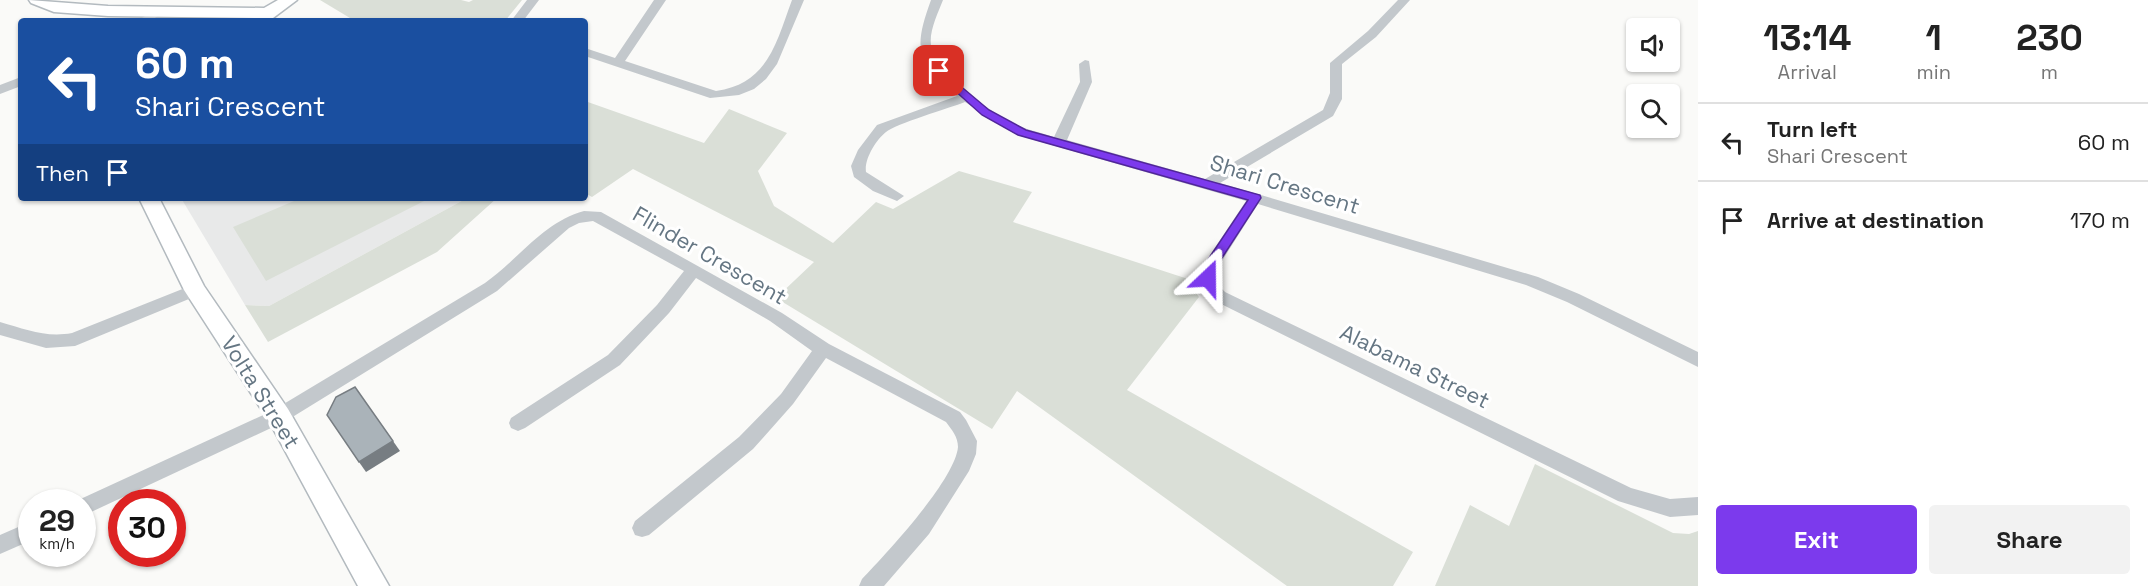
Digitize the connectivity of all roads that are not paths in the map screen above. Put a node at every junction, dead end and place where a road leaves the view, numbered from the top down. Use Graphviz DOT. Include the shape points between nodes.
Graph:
graph roads {
  1 [pos="37,0"];
  2 [pos="289,0"];
  3 [pos="533,0"];
  4 [pos="660,0"];
  5 [pos="798,0"];
  6 [pos="937,0"];
  7 [pos="1404,0"];
  8 [pos="158,11"];
  9 [pos="264,17"];
  10 [pos="148,18"];
  11 [pos="519,18"];
  12 [pos="588,53"];
  13 [pos="618,63"];
  14 [pos="1085,64"];
  15 [pos="18,82"];
  16 [pos="0,89"];
  17 [pos="967,97"];
  18 [pos="1059,142"];
  19 [pos="1207,184"];
  20 [pos="897,196"];
  21 [pos="1255,198"];
  22 [pos="150,201"];
  23 [pos="694,269"];
  24 [pos="195,290"];
  25 [pos="0,328"];
  26 [pos="823,349"];
  27 [pos="1698,360"];
  28 [pos="279,417"];
  29 [pos="518,423"];
  30 [pos="96,501"];
  31 [pos="1698,506"];
  32 [pos="642,528"];
  33 [pos="18,536"];
  34 [pos="4,541"];
  35 [pos="374,586"];
  36 [pos="870,586"];
  1 -- 8 [label="street" via="54,7"];
  2 -- 9 [label="street"];
  3 -- 11 [label="street"];
  4 -- 13 [label="street"];
  5 -- 13 [label="street" via="766,74 755,85 735,94 715,95"];
  6 -- 17 [label="street, Shari Crescent" via="924,44 929,60"];
  7 -- 19 [label="street" via="1372,34 1336,63 1338,91 1328,113"];
  8 -- 9 [label="street"];
  8 -- 10 [label="street"];
  12 -- 13 [label="street"];
  14 -- 18 [label="street" via="1086,82"];
  15 -- 16 [label="street"];
  17 -- 18 [label="street, Shari Crescent" via="1004,124"];
  17 -- 20 [label="street" via="886,124 875,134 858,166 859,174"];
  18 -- 19 [label="street, Shari Crescent"];
  19 -- 21 [label="street, Shari Crescent"];
  21 -- 27 [label="street, Shari Crescent" via="1532,281"];
  21 -- 31 [label="street, Alabama Street" via="1212,264 1209,284 1219,296 1625,495 1682,510"];
  22 -- 24 [label="street, Volta Street"];
  23 -- 26 [label="street, Flinder Crescent"];
  23 -- 28 [label="street, Flinder Crescent" via="596,216 577,218 553,231 491,287"];
  23 -- 29 [label="street" via="663,309 614,360"];
  24 -- 25 [label="street" via="60,342 39,341"];
  24 -- 28 [label="street, Volta Street"];
  26 -- 32 [label="street" via="787,399 746,443"];
  26 -- 36 [label="street, Flinder Crescent" via="953,417 967,438 965,461 936,510"];
  28 -- 30 [label="street, Flinder Crescent"];
  28 -- 35 [label="street, Volta Street"];
  33 -- 34 [label="street"];
}
